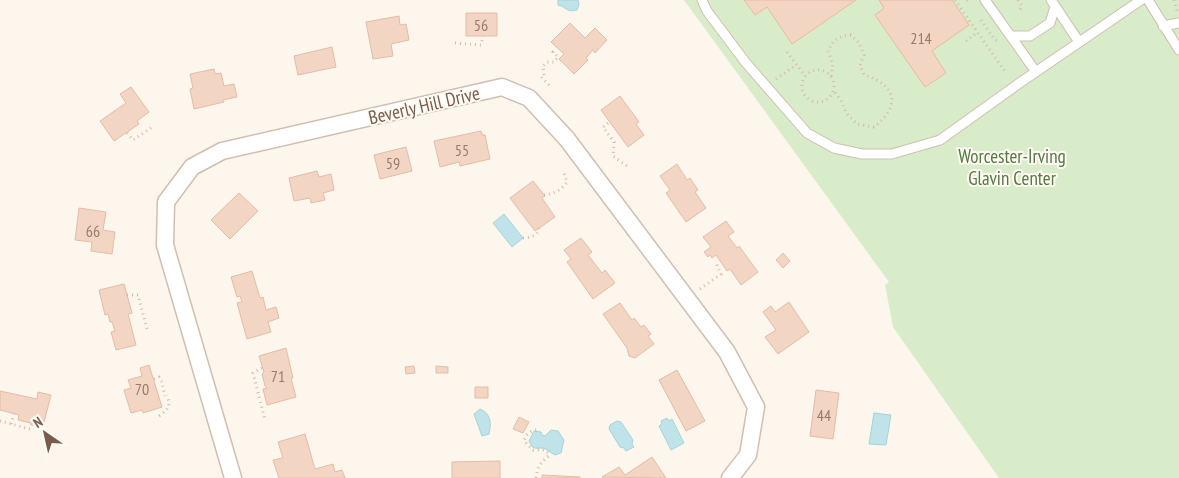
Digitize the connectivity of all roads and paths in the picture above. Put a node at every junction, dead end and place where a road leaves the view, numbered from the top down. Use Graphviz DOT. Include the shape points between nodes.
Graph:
graph roads {
  1 [pos="702,0"];
  2 [pos="955,0"];
  3 [pos="985,0"];
  4 [pos="1018,0"];
  5 [pos="1141,0"];
  6 [pos="1148,0"];
  7 [pos="1053,4"];
  8 [pos="1020,10"];
  9 [pos="1179,23"];
  10 [pos="1163,26"];
  11 [pos="977,32"];
  12 [pos="483,36"];
  13 [pos="1011,36"];
  14 [pos="966,41"];
  15 [pos="1080,42"];
  16 [pos="455,43"];
  17 [pos="556,49"];
  18 [pos="1179,50"];
  19 [pos="787,52"];
  20 [pos="796,65"];
  21 [pos="1036,72"];
  22 [pos="1006,74"];
  23 [pos="805,76"];
  24 [pos="831,76"];
  25 [pos="775,79"];
  26 [pos="549,85"];
  27 [pos="834,91"];
  28 [pos="608,123"];
  29 [pos="151,128"];
  30 [pos="127,133"];
  31 [pos="627,166"];
  32 [pos="563,170"];
  33 [pos="544,195"];
  34 [pos="539,228"];
  35 [pos="523,238"];
  36 [pos="715,261"];
  37 [pos="700,290"];
  38 [pos="127,296"];
  39 [pos="147,330"];
  40 [pos="262,368"];
  41 [pos="154,380"];
  42 [pos="14,414"];
  43 [pos="159,416"];
  44 [pos="265,420"];
  45 [pos="0,421"];
  46 [pos="11,424"];
  47 [pos="32,424"];
  48 [pos="538,430"];
  49 [pos="233,478"];
  50 [pos="536,478"];
  51 [pos="730,478"];
  1 -- 21 [label="lane" via="746,64 807,133 834,148 862,154 892,154 940,140"];
  2 -- 11 [label="path"];
  3 -- 13 [label="lane"];
  4 -- 8 [label="path" via="1022,6"];
  5 -- 15 [label="lane"];
  6 -- 10 [label="lane"];
  7 -- 13 [label="lane" via="1050,23 1030,36"];
  7 -- 15 [label="lane"];
  9 -- 10 [label="lane"];
  10 -- 18 [label="lane"];
  11 -- 14 [label="path"];
  11 -- 22 [label="path"];
  12 -- 16 [label="path" via="481,46"];
  13 -- 21 [label="lane"];
  15 -- 21 [label="lane"];
  17 -- 26 [label="path" via="553,52 558,57 543,66 544,75 541,77"];
  19 -- 20 [label="path"];
  20 -- 23 [label="path"];
  20 -- 25 [label="path"];
  23 -- 24 [label="path" via="818,69"];
  23 -- 27 [label="path" via="803,92 810,100 821,102"];
  24 -- 27 [label="path"];
  24 -- 27 [label="path" via="833,64 828,51 832,42 850,35 860,43 864,55 860,65 864,75 878,79 887,88 892,106 874,127 857,124"];
  28 -- 31 [label="path" via="603,126 614,142 613,156"];
  29 -- 30 [label="path" via="132,140"];
  32 -- 33 [label="path" via="567,182 563,188"];
  34 -- 35 [label="path" via="536,235"];
  36 -- 37 [label="path" via="721,274"];
  38 -- 39 [label="path" via="138,295"];
  40 -- 44 [label="path" via="253,373"];
  41 -- 43 [label="path" via="159,377 170,404"];
  42 -- 46 [label="path"];
  45 -- 46 [label="path"];
  46 -- 47 [label="path" via="30,429"];
  48 -- 50 [label="path" via="531,431 524,441 533,450 548,452 549,456 541,461"];
  49 -- 51 [label="street, Beverly Hill Drive" via="165,245 166,202 192,167 222,151 502,87 529,98 567,139 727,352 756,407 748,455"];
}
